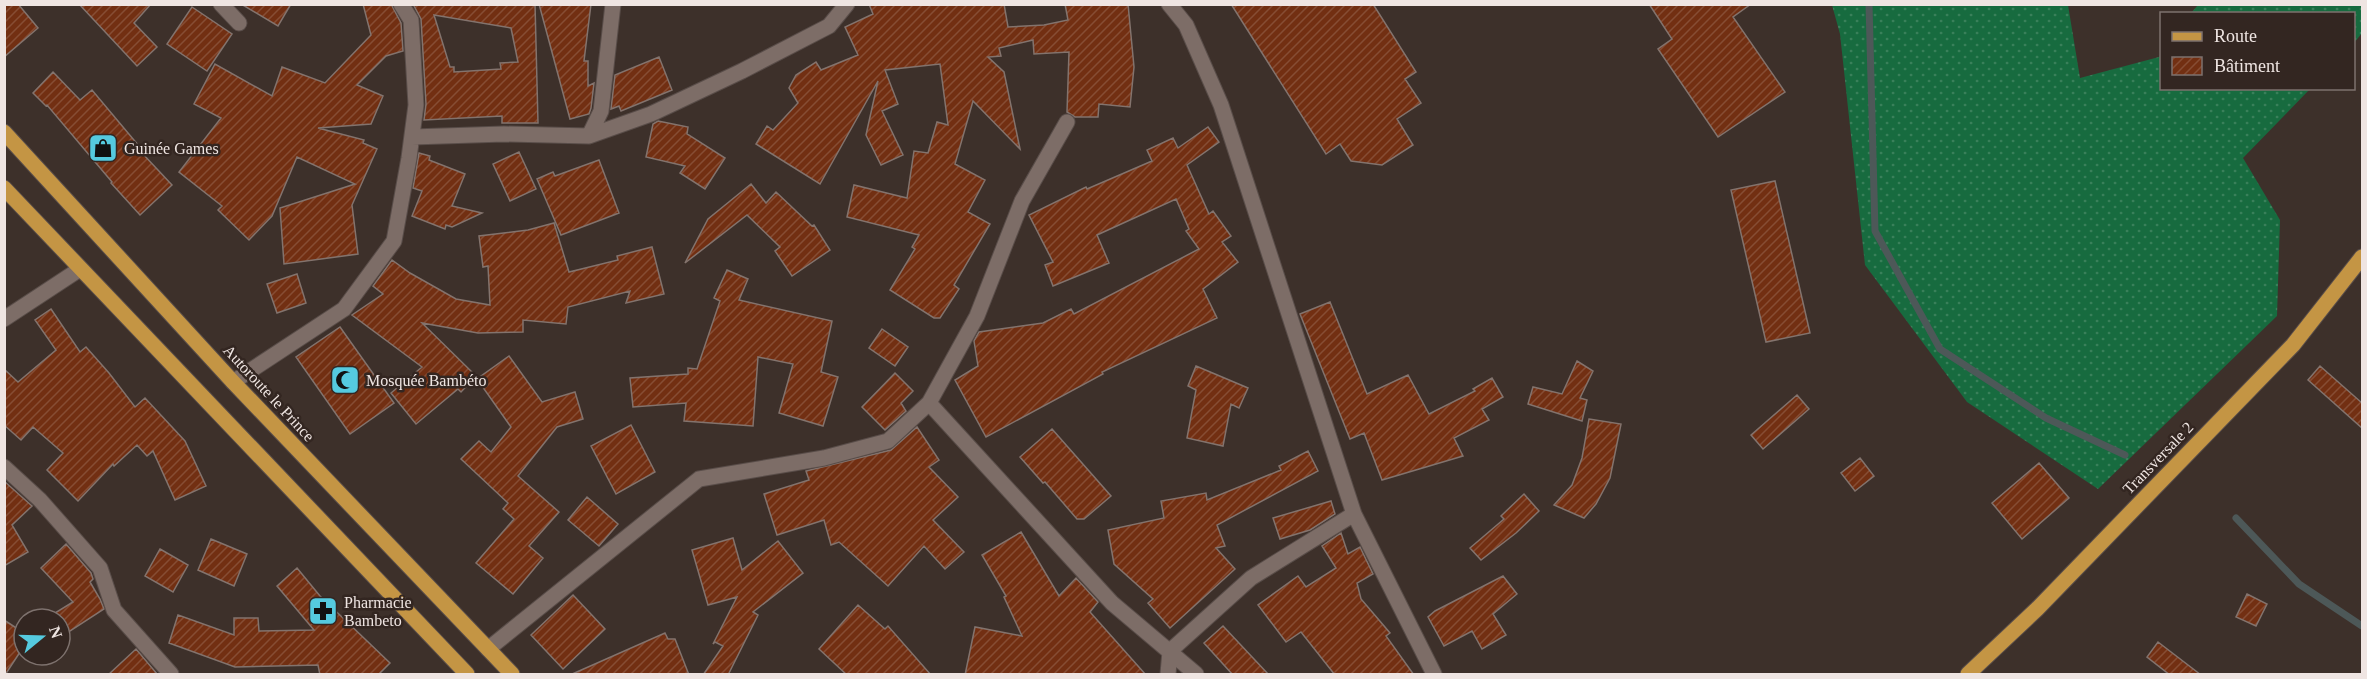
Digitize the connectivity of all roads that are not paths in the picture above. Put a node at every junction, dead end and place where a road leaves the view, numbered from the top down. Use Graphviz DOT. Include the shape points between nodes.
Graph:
graph roads {
  1 [pos="221,4"];
  2 [pos="401,4"];
  3 [pos="613,4"];
  4 [pos="847,4"];
  5 [pos="1169,4"];
  6 [pos="239,23"];
  7 [pos="1067,122"];
  8 [pos="4,132"];
  9 [pos="589,136"];
  10 [pos="412,137"];
  11 [pos="4,188"];
  12 [pos="2362,257"];
  13 [pos="80,269"];
  14 [pos="4,319"];
  15 [pos="233,382"];
  16 [pos="929,403"];
  17 [pos="4,467"];
  18 [pos="1354,514"];
  19 [pos="488,649"];
  20 [pos="1170,651"];
  21 [pos="463,674"];
  22 [pos="171,675"];
  23 [pos="512,675"];
  24 [pos="518,675"];
  25 [pos="1168,675"];
  26 [pos="1196,675"];
  27 [pos="1434,675"];
  28 [pos="1968,675"];
  1 -- 6 [label="street"];
  2 -- 10 [label="street" via="411,20 416,105"];
  3 -- 9 [label="street" via="601,111"];
  4 -- 9 [label="street" via="828,26 742,71 651,114"];
  5 -- 18 [label="street" via="1186,25 1221,105"];
  7 -- 16 [label="street" via="1022,201 977,316"];
  8 -- 15 [label="main road, Autoroute le Prince"];
  9 -- 10 [label="street"];
  10 -- 15 [label="street" via="394,241 344,309"];
  11 -- 13 [label="main road"];
  12 -- 28 [label="main road, Transversale 2" via="2293,345"];
  13 -- 14 [label="street"];
  13 -- 21 [label="main road"];
  15 -- 19 [label="main road, Autoroute le Prince"];
  16 -- 19 [label="street" via="888,441 824,458 699,479"];
  16 -- 20 [label="street" via="1112,603"];
  17 -- 22 [label="street" via="40,500 100,568 114,610"];
  18 -- 20 [label="street" via="1251,578"];
  18 -- 27 [label="street"];
  19 -- 23 [label="main road, Autoroute le Prince"];
  19 -- 24 [label="main road"];
  20 -- 25 [label="street"];
  20 -- 26 [label="street"];
}
